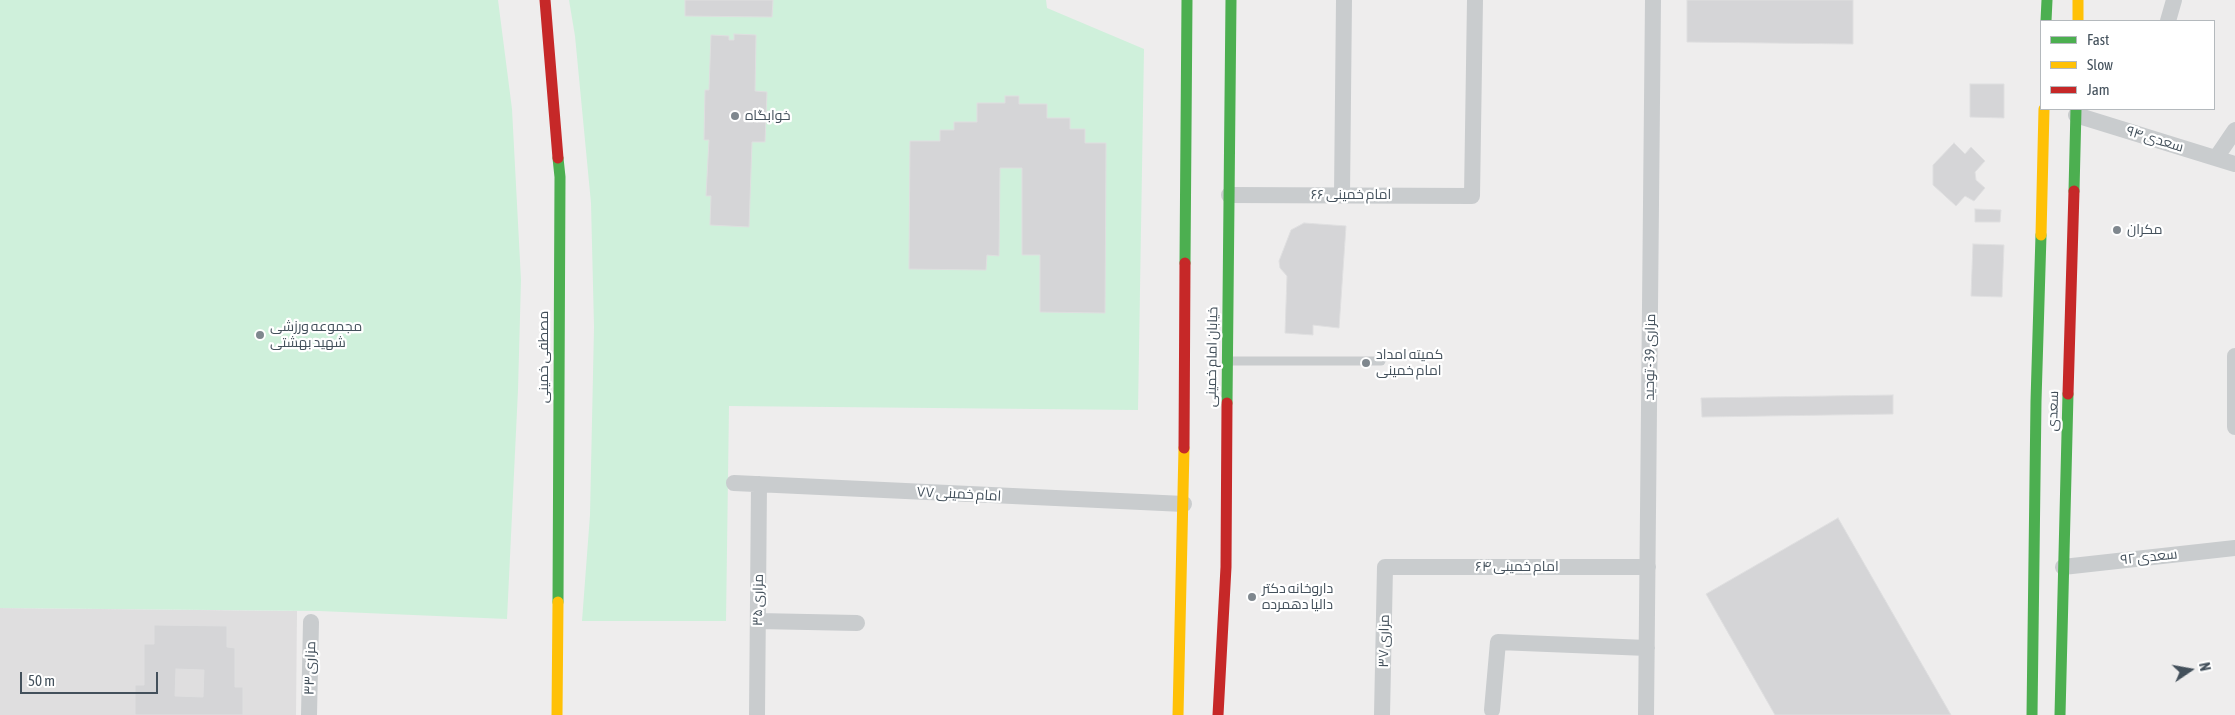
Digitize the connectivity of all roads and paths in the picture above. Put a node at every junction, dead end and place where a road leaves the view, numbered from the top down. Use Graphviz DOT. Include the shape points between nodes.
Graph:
graph roads {
  1 [pos="545,0"];
  2 [pos="1188,0"];
  3 [pos="1231,0"];
  4 [pos="1344,0"];
  5 [pos="1475,0"];
  6 [pos="1653,0"];
  7 [pos="2046,0"];
  8 [pos="2078,0"];
  9 [pos="2174,0"];
  10 [pos="2046,20"];
  11 [pos="2078,20"];
  12 [pos="2168,20"];
  13 [pos="2044,110"];
  14 [pos="2076,112"];
  15 [pos="2235,130"];
  16 [pos="2216,158"];
  17 [pos="2235,164"];
  18 [pos="1229,194"];
  19 [pos="1342,195"];
  20 [pos="2235,356"];
  21 [pos="1227,361"];
  22 [pos="1381,361"];
  23 [pos="2235,427"];
  24 [pos="734,483"];
  25 [pos="759,484"];
  26 [pos="1184,504"];
  27 [pos="2235,548"];
  28 [pos="1385,567"];
  29 [pos="1648,567"];
  30 [pos="2064,567"];
  31 [pos="758,621"];
  32 [pos="311,622"];
  33 [pos="858,623"];
  34 [pos="1647,648"];
  35 [pos="1492,710"];
  36 [pos="309,715"];
  37 [pos="557,715"];
  38 [pos="757,715"];
  39 [pos="1178,715"];
  40 [pos="1218,715"];
  41 [pos="1382,715"];
  42 [pos="1646,715"];
  43 [pos="2032,715"];
  44 [pos="2060,715"];
  1 -- 37 [label="main road, مصطفی خمینی" via="560,177"];
  2 -- 26 [label="main road, خیابان امام خمینی"];
  3 -- 18 [label="main road, خیابان امام خمینی"];
  4 -- 19 [label="street"];
  5 -- 19 [label="street, امام خمینی ۶۶" via="1472,196"];
  6 -- 29 [label="street, مزاری 39 - توحید"];
  7 -- 10 [label="main road"];
  8 -- 11 [label="main road"];
  9 -- 12 [label="street"];
  13 -- 43 [label="main road, سعدی"];
  14 -- 16 [label="street, سعدی ۹۴"];
  14 -- 30 [label="main road, سعدی"];
  15 -- 16 [label="street"];
  16 -- 17 [label="street, سعدی ۹۴"];
  18 -- 19 [label="street, امام خمینی ۶۶"];
  18 -- 21 [label="main road, خیابان امام خمینی"];
  20 -- 23 [label="street"];
  21 -- 22 [label="lane"];
  21 -- 40 [label="main road, خیابان امام خمینی" via="1226,567"];
  24 -- 25 [label="street, امام خمینی ۷۷"];
  25 -- 26 [label="street, امام خمینی ۷۷"];
  25 -- 31 [label="street, مزاری ۳۵"];
  26 -- 39 [label="main road, خیابان امام خمینی"];
  27 -- 30 [label="street, سعدی ۹۲"];
  28 -- 29 [label="street, امام خمینی ۶۴"];
  28 -- 41 [label="street, مزاری ۳۷"];
  29 -- 34 [label="street, مزاری 39 - توحید"];
  30 -- 44 [label="main road, سعدی"];
  31 -- 33 [label="street"];
  31 -- 38 [label="street, مزاری ۳۵"];
  32 -- 36 [label="street, مزاری ۳۳"];
  34 -- 35 [label="street" via="1498,642"];
  34 -- 42 [label="street, مزاری 39 - توحید"];
}
